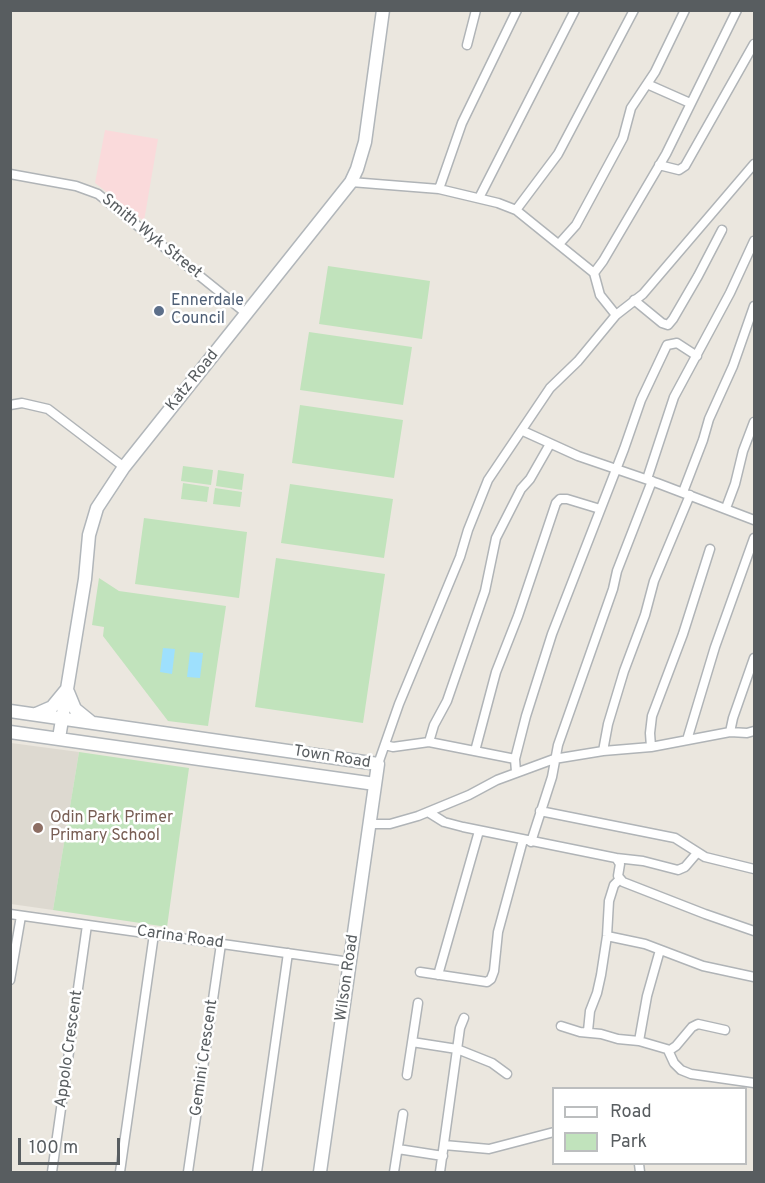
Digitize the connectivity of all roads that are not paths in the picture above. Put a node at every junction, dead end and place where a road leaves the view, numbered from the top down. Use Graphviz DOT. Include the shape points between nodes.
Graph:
graph roads {
  1 [pos="383,10"];
  2 [pos="476,10"];
  3 [pos="516,10"];
  4 [pos="575,10"];
  5 [pos="634,10"];
  6 [pos="685,10"];
  7 [pos="737,10"];
  8 [pos="754,44"];
  9 [pos="467,45"];
  10 [pos="647,84"];
  11 [pos="690,103"];
  12 [pos="754,164"];
  13 [pos="659,165"];
  14 [pos="10,174"];
  15 [pos="351,182"];
  16 [pos="439,189"];
  17 [pos="479,198"];
  18 [pos="516,210"];
  19 [pos="722,230"];
  20 [pos="754,241"];
  21 [pos="558,244"];
  22 [pos="594,273"];
  23 [pos="634,300"];
  24 [pos="754,306"];
  25 [pos="247,314"];
  26 [pos="616,315"];
  27 [pos="697,356"];
  28 [pos="10,405"];
  29 [pos="754,422"];
  30 [pos="523,431"];
  31 [pos="550,444"];
  32 [pos="124,467"];
  33 [pos="615,468"];
  34 [pos="650,480"];
  35 [pos="686,494"];
  36 [pos="726,508"];
  37 [pos="600,509"];
  38 [pos="754,520"];
  39 [pos="754,537"];
  40 [pos="710,549"];
  41 [pos="754,658"];
  42 [pos="68,688"];
  43 [pos="10,711"];
  44 [pos="35,714"];
  45 [pos="62,719"];
  46 [pos="92,723"];
  47 [pos="754,731"];
  48 [pos="10,732"];
  49 [pos="730,732"];
  50 [pos="59,738"];
  51 [pos="687,740"];
  52 [pos="429,742"];
  53 [pos="384,745"];
  54 [pos="651,747"];
  55 [pos="475,751"];
  56 [pos="603,751"];
  57 [pos="515,759"];
  58 [pos="554,759"];
  59 [pos="378,764"];
  60 [pos="516,772"];
  61 [pos="375,784"];
  62 [pos="540,811"];
  63 [pos="428,812"];
  64 [pos="369,824"];
  65 [pos="479,831"];
  66 [pos="527,841"];
  67 [pos="697,853"];
  68 [pos="616,858"];
  69 [pos="754,869"];
  70 [pos="620,879"];
  71 [pos="10,915"];
  72 [pos="21,916"];
  73 [pos="87,925"];
  74 [pos="754,931"];
  75 [pos="154,934"];
  76 [pos="607,936"];
  77 [pos="221,944"];
  78 [pos="660,950"];
  79 [pos="288,953"];
  80 [pos="350,962"];
  81 [pos="420,972"];
  82 [pos="438,975"];
  83 [pos="754,977"];
  84 [pos="10,980"];
  85 [pos="418,1003"];
  86 [pos="464,1018"];
  87 [pos="561,1026"];
  88 [pos="725,1030"];
  89 [pos="588,1032"];
  90 [pos="412,1041"];
  91 [pos="639,1041"];
  92 [pos="457,1050"];
  93 [pos="668,1050"];
  94 [pos="507,1074"];
  95 [pos="407,1075"];
  96 [pos="754,1083"];
  97 [pos="403,1114"];
  98 [pos="552,1133"];
  99 [pos="444,1145"];
  100 [pos="398,1149"];
  101 [pos="442,1156"];
  102 [pos="52,1173"];
  103 [pos="120,1173"];
  104 [pos="188,1173"];
  105 [pos="256,1173"];
  106 [pos="320,1173"];
  107 [pos="394,1173"];
  108 [pos="440,1173"];
  1 -- 15 [label="street, Katz Road" via="365,142"];
  2 -- 9 [label="street"];
  3 -- 16 [label="street" via="462,123"];
  4 -- 17 [label="street"];
  5 -- 18 [label="street" via="558,154"];
  6 -- 10 [label="street"];
  7 -- 11 [label="street"];
  8 -- 13 [label="street" via="685,166 679,170"];
  10 -- 11 [label="street"];
  10 -- 21 [label="street" via="631,108 623,138 576,225"];
  11 -- 13 [label="street"];
  12 -- 23 [label="street"];
  13 -- 22 [label="street"];
  14 -- 25 [label="street, Smith Wyk Street" via="98,194"];
  15 -- 16 [label="street"];
  15 -- 25 [label="street, Katz Road"];
  16 -- 17 [label="street"];
  17 -- 18 [label="street"];
  18 -- 21 [label="street"];
  19 -- 23 [label="street" via="668,325"];
  20 -- 27 [label="street"];
  21 -- 22 [label="street"];
  22 -- 26 [label="street" via="600,295"];
  23 -- 26 [label="street"];
  24 -- 35 [label="street" via="694,459"];
  25 -- 32 [label="street, Katz Road"];
  26 -- 30 [label="street" via="550,388"];
  27 -- 33 [label="street" via="677,343 667,345 640,400"];
  27 -- 34 [label="street" via="674,397"];
  28 -- 32 [label="street" via="22,403 48,409"];
  29 -- 36 [label="street"];
  30 -- 31 [label="street"];
  30 -- 53 [label="street" via="488,480"];
  31 -- 33 [label="street"];
  31 -- 52 [label="street" via="496,538 485,591"];
  32 -- 42 [label="street, Katz Road" via="104,494 91,527"];
  33 -- 34 [label="street"];
  33 -- 37 [label="street"];
  34 -- 35 [label="street"];
  34 -- 58 [label="street"];
  35 -- 36 [label="street"];
  35 -- 56 [label="street" via="624,671"];
  36 -- 38 [label="street"];
  37 -- 55 [label="street" via="567,499 556,503 496,672"];
  37 -- 57 [label="street" via="552,634"];
  39 -- 51 [label="street"];
  40 -- 54 [label="street" via="652,716"];
  41 -- 49 [label="street"];
  42 -- 44 [label="street" via="52,707"];
  42 -- 45 [label="street, Katz Road"];
  42 -- 46 [label="street" via="75,708"];
  43 -- 44 [label="street, Town Road"];
  44 -- 45 [label="street, Town Road"];
  45 -- 46 [label="street, Town Road"];
  45 -- 50 [label="street, Katz Road"];
  46 -- 59 [label="street, Town Road"];
  47 -- 49 [label="street"];
  48 -- 50 [label="street, Town Road"];
  49 -- 51 [label="street"];
  50 -- 61 [label="street, Town Road"];
  51 -- 54 [label="street"];
  52 -- 53 [label="street"];
  52 -- 55 [label="street"];
  53 -- 59 [label="street"];
  54 -- 56 [label="street"];
  55 -- 57 [label="street"];
  56 -- 58 [label="street"];
  57 -- 60 [label="street"];
  58 -- 60 [label="street"];
  58 -- 62 [label="street"];
  59 -- 61 [label="street, Town Road"];
  60 -- 63 [label="street"];
  61 -- 64 [label="street, Wilson Road"];
  62 -- 66 [label="street"];
  62 -- 67 [label="street" via="675,838"];
  63 -- 64 [label="street" via="390,824"];
  63 -- 65 [label="street" via="444,822"];
  64 -- 80 [label="street, Wilson Road"];
  65 -- 66 [label="street"];
  65 -- 82 [label="street"];
  66 -- 68 [label="street"];
  66 -- 82 [label="street" via="498,932 491,980"];
  67 -- 68 [label="street" via="678,870"];
  67 -- 69 [label="street"];
  68 -- 70 [label="street"];
  70 -- 74 [label="street"];
  70 -- 76 [label="street" via="609,901"];
  71 -- 72 [label="street, Carina Road"];
  72 -- 73 [label="street, Carina Road"];
  72 -- 84 [label="street"];
  73 -- 75 [label="street, Carina Road"];
  73 -- 102 [label="street, Appolo Crescent"];
  75 -- 77 [label="street, Carina Road"];
  75 -- 103 [label="street"];
  76 -- 78 [label="street"];
  76 -- 89 [label="street"];
  77 -- 79 [label="street, Carina Road"];
  77 -- 104 [label="street, Gemini Crescent"];
  78 -- 83 [label="street" via="703,966"];
  78 -- 91 [label="street"];
  79 -- 80 [label="street, Carina Road"];
  79 -- 105 [label="street"];
  80 -- 106 [label="street, Wilson Road"];
  81 -- 82 [label="street"];
  85 -- 90 [label="street"];
  86 -- 92 [label="street"];
  87 -- 89 [label="street"];
  88 -- 93 [label="street" via="698,1024"];
  89 -- 91 [label="street"];
  90 -- 92 [label="street"];
  90 -- 95 [label="street"];
  91 -- 93 [label="street"];
  92 -- 94 [label="street" via="492,1063"];
  92 -- 99 [label="street"];
  93 -- 96 [label="street" via="674,1063 691,1074"];
  97 -- 100 [label="street"];
  98 -- 99 [label="street" via="489,1149"];
  99 -- 101 [label="street"];
  100 -- 101 [label="street"];
  100 -- 107 [label="street"];
  101 -- 108 [label="street"];
}
